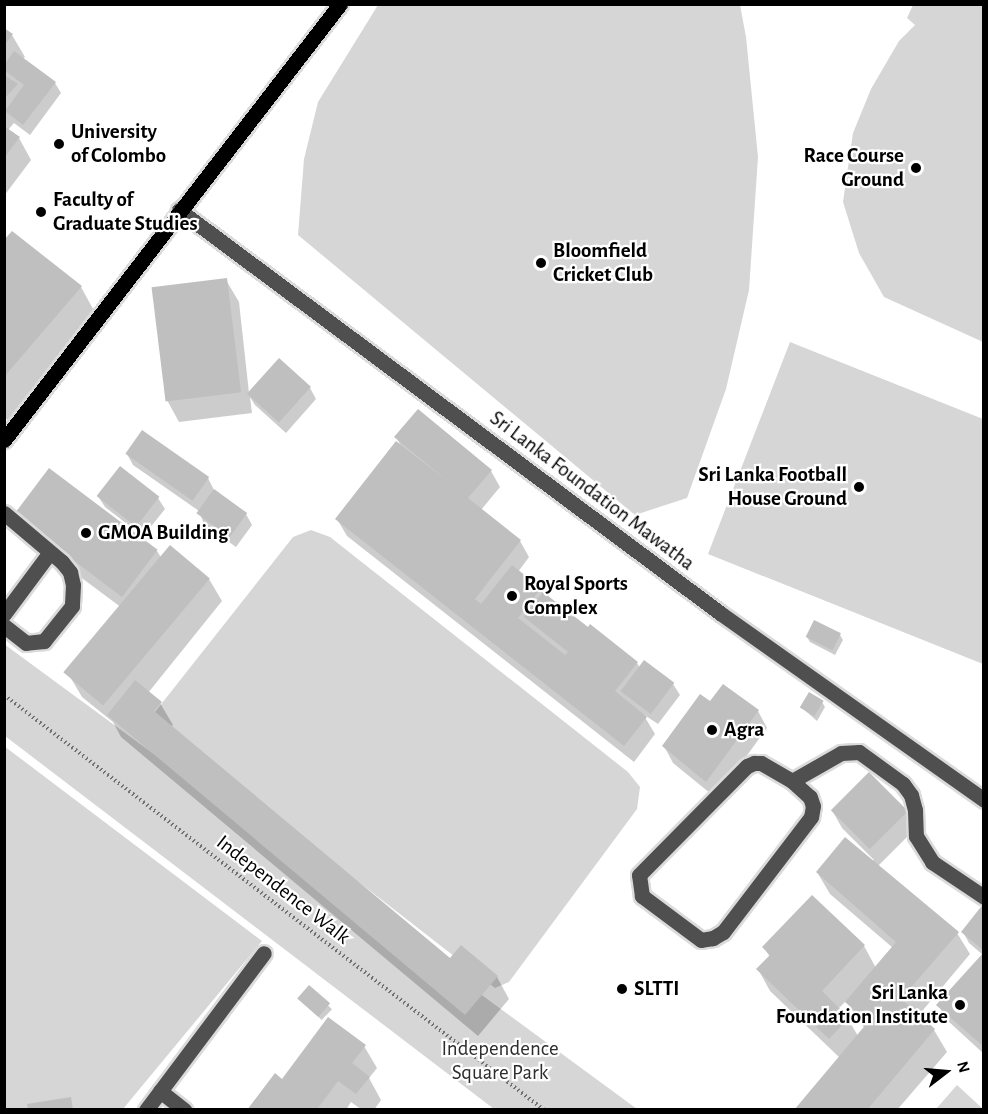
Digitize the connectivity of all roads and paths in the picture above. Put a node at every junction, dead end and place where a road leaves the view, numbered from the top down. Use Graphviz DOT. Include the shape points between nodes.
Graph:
graph roads {
  1 [pos="340,4"];
  2 [pos="179,210"];
  3 [pos="4,440"];
  4 [pos="7,521"];
  5 [pos="50,552"];
  6 [pos="4,614"];
  7 [pos="4,626"];
  8 [pos="4,695"];
  9 [pos="792,781"];
  10 [pos="984,800"];
  11 [pos="984,897"];
  12 [pos="264,953"];
  13 [pos="160,1091"];
  14 [pos="146,1110"];
  15 [pos="184,1110"];
  16 [pos="544,1110"];
  1 -- 2 [label="main road"];
  2 -- 3 [label="main road"];
  2 -- 10 [label="street, Sri Lanka Foundation Mawatha" via="720,613"];
  4 -- 5 [label="street"];
  5 -- 6 [label="street"];
  5 -- 7 [label="street" via="70,572 74,585 72,606 44,641 26,643"];
  8 -- 16 [label="path, Independence Walk"];
  9 -- 9 [label="street" via="810,797 811,817 723,932 700,940 642,896 639,875 747,766 761,763"];
  9 -- 11 [label="street" via="841,753 859,752 907,789 915,810 916,836 932,862"];
  12 -- 13 [label="street"];
  13 -- 14 [label="street"];
  13 -- 15 [label="street"];
}
